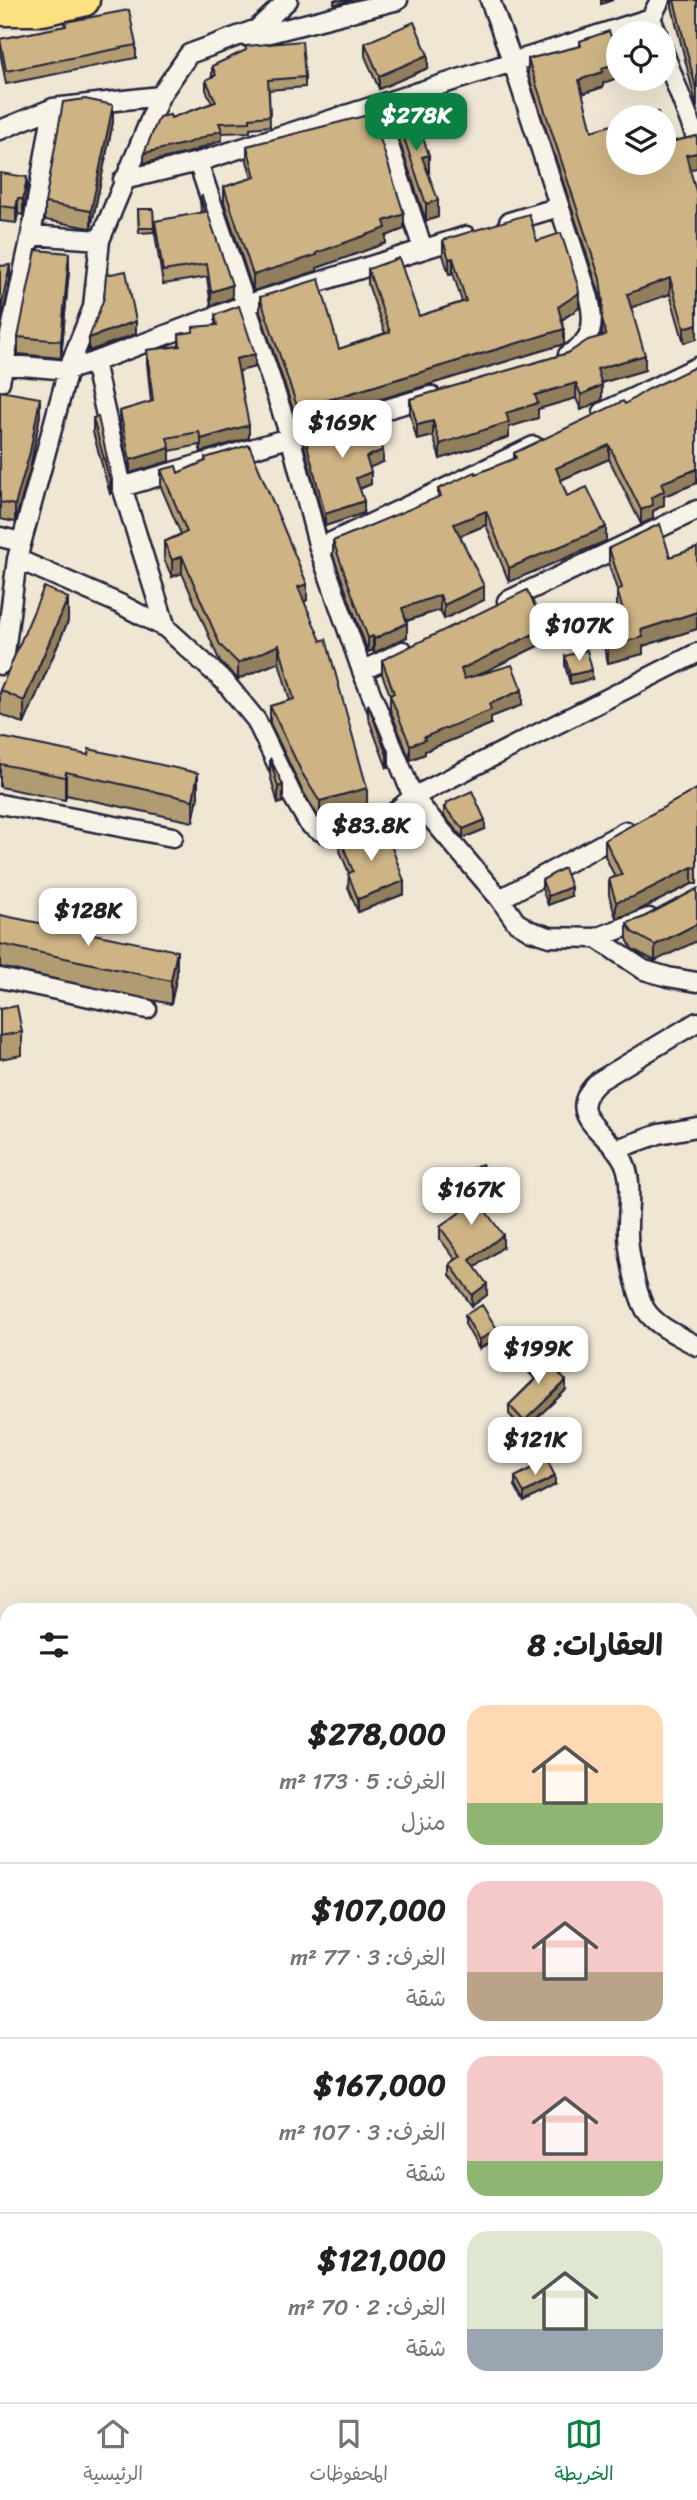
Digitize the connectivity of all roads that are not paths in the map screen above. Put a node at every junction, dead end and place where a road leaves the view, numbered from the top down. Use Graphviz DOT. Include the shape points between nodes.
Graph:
graph roads {
  1 [pos="83,0"];
  2 [pos="288,0"];
  3 [pos="398,0"];
  4 [pos="489,0"];
  5 [pos="660,0"];
  6 [pos="0,9"];
  7 [pos="655,21"];
  8 [pos="606,39"];
  9 [pos="189,54"];
  10 [pos="513,63"];
  11 [pos="676,84"];
  12 [pos="160,96"];
  13 [pos="376,106"];
  14 [pos="53,108"];
  15 [pos="0,130"];
  16 [pos="697,140"];
  17 [pos="198,162"];
  18 [pos="123,180"];
  19 [pos="559,207"];
  20 [pos="31,235"];
  21 [pos="100,240"];
  22 [pos="423,249"];
  23 [pos="245,304"];
  24 [pos="552,361"];
  25 [pos="94,362"];
  26 [pos="2,363"];
  27 [pos="697,367"];
  28 [pos="68,370"];
  29 [pos="0,382"];
  30 [pos="447,391"];
  31 [pos="584,422"];
  32 [pos="290,436"];
  33 [pos="546,440"];
  34 [pos="122,487"];
  35 [pos="697,510"];
  36 [pos="0,537"];
  37 [pos="319,548"];
  38 [pos="19,550"];
  39 [pos="486,611"];
  40 [pos="166,628"];
  41 [pos="424,641"];
  42 [pos="697,653"];
  43 [pos="0,665"];
  44 [pos="362,671"];
  45 [pos="413,797"];
  46 [pos="0,804"];
  47 [pos="639,823"];
  48 [pos="173,837"];
  49 [pos="500,900"];
  50 [pos="661,912"];
  51 [pos="596,938"];
  52 [pos="0,978"];
  53 [pos="697,982"];
  54 [pos="147,1009"];
  55 [pos="697,1023"];
  56 [pos="697,1127"];
  57 [pos="617,1149"];
  58 [pos="697,1346"];
  1 -- 6 [label="highway" via="43,9"];
  2 -- 9 [label="street" via="257,29"];
  3 -- 9 [label="street"];
  4 -- 10 [label="street"];
  5 -- 7 [label="street"];
  8 -- 10 [label="street"];
  9 -- 12 [label="street"];
  10 -- 13 [label="street"];
  10 -- 19 [label="street"];
  11 -- 16 [label="street"];
  12 -- 14 [label="street"];
  12 -- 18 [label="street"];
  13 -- 17 [label="street"];
  13 -- 22 [label="street"];
  14 -- 15 [label="street"];
  14 -- 20 [label="street"];
  17 -- 18 [label="street"];
  17 -- 23 [label="street"];
  18 -- 21 [label="street"];
  19 -- 22 [label="street"];
  19 -- 24 [label="street" via="593,317 586,343"];
  20 -- 21 [label="street"];
  20 -- 26 [label="street"];
  21 -- 28 [label="street" via="93,307"];
  22 -- 23 [label="street"];
  23 -- 25 [label="street"];
  23 -- 32 [label="street"];
  25 -- 28 [label="street"];
  25 -- 34 [label="street"];
  26 -- 28 [label="street"];
  26 -- 29 [label="street"];
  27 -- 31 [label="street"];
  28 -- 38 [label="street"];
  30 -- 32 [label="street"];
  32 -- 34 [label="street"];
  32 -- 37 [label="street"];
  33 -- 37 [label="street"];
  34 -- 40 [label="street"];
  35 -- 39 [label="street"];
  36 -- 38 [label="street"];
  37 -- 44 [label="street"];
  38 -- 40 [label="street"];
  38 -- 43 [label="street"];
  40 -- 45 [label="street" via="225,682 256,720 292,794 316,829 341,835 367,831"];
  41 -- 44 [label="street"];
  42 -- 45 [label="street"];
  44 -- 45 [label="street"];
  45 -- 49 [label="street"];
  46 -- 48 [label="street"];
  47 -- 49 [label="street"];
  49 -- 51 [label="street" via="516,922 531,932"];
  50 -- 51 [label="street"];
  51 -- 53 [label="street" via="644,970"];
  52 -- 54 [label="street"];
  55 -- 57 [label="street" via="619,1067 588,1091 585,1115"];
  56 -- 57 [label="street" via="659,1133"];
  57 -- 58 [label="street" via="628,1174 629,1244 645,1308 662,1326"];
}
